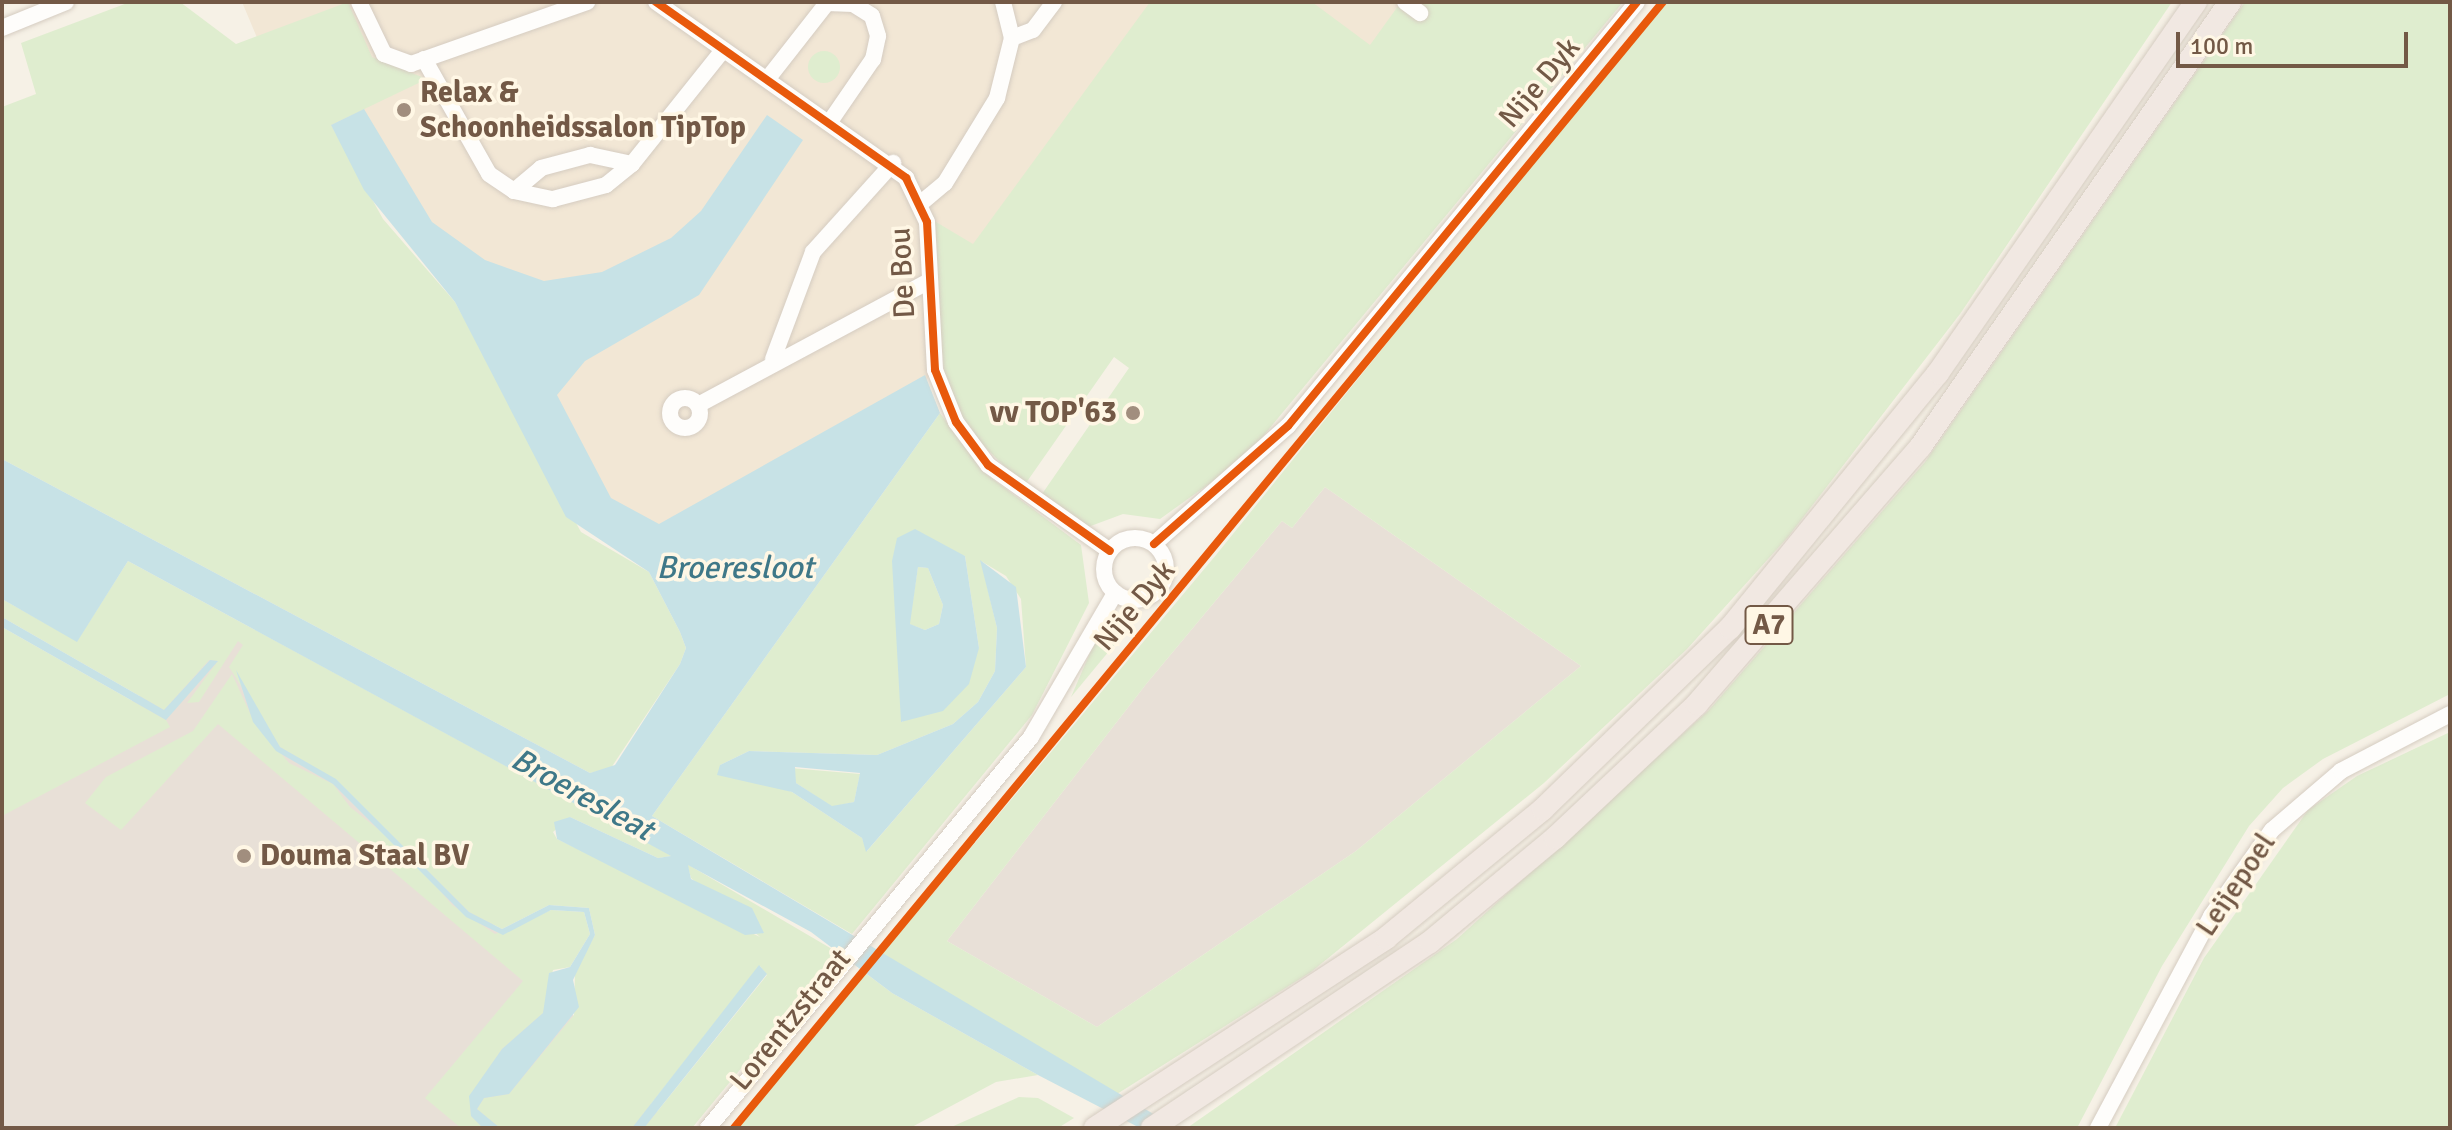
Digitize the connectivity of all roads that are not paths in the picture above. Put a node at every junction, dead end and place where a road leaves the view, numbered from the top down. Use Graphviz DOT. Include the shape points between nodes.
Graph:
graph roads {
  1 [pos="66,2"];
  2 [pos="359,2"];
  3 [pos="587,2"];
  4 [pos="1003,2"];
  5 [pos="1054,2"];
  6 [pos="1405,2"];
  7 [pos="1637,2"];
  8 [pos="2196,2"];
  9 [pos="2230,2"];
  10 [pos="661,3"];
  11 [pos="1420,13"];
  12 [pos="2,28"];
  13 [pos="1012,38"];
  14 [pos="723,50"];
  15 [pos="424,59"];
  16 [pos="769,77"];
  17 [pos="831,120"];
  18 [pos="893,163"];
  19 [pos="632,164"];
  20 [pos="514,191"];
  21 [pos="921,203"];
  22 [pos="927,282"];
  23 [pos="773,359"];
  24 [pos="698,405"];
  25 [pos="1154,544"];
  26 [pos="1110,551"];
  27 [pos="1115,593"];
  28 [pos="2450,714"];
  29 [pos="868,935"];
  30 [pos="1162,1122"];
  31 [pos="708,1128"];
  32 [pos="1095,1128"];
  33 [pos="2098,1128"];
  1 -- 12 [label="street"];
  2 -- 15 [label="street" via="384,54 411,64"];
  3 -- 15 [label="street"];
  4 -- 13 [label="street"];
  5 -- 13 [label="street" via="1033,30"];
  6 -- 11 [label="street"];
  7 -- 25 [label="street, Nije Dyk" via="1288,426"];
  8 -- 32 [label="highway, A7" via="1938,373 1730,628 1458,880 1283,1011"];
  9 -- 30 [label="highway, A7" via="1921,446 1697,704 1555,838 1430,942"];
  10 -- 14 [label="street, De Bou"];
  13 -- 21 [label="street" via="997,98 945,183"];
  14 -- 16 [label="street, De Bou"];
  14 -- 19 [label="street"];
  15 -- 20 [label="street" via="482,164"];
  16 -- 17 [label="street, De Bou"];
  16 -- 17 [label="street" via="827,3 853,4 872,16 878,36 873,59"];
  17 -- 18 [label="street, De Bou"];
  18 -- 21 [label="street, De Bou"];
  18 -- 23 [label="street" via="813,252"];
  19 -- 20 [label="street" via="578,196"];
  19 -- 20 [label="street" via="590,155 541,168"];
  21 -- 22 [label="street, De Bou"];
  22 -- 23 [label="street"];
  22 -- 26 [label="street, De Bou" via="935,370 965,437 1029,497"];
  23 -- 24 [label="street"];
  25 -- 26 [label="street" via="1129,538"];
  25 -- 27 [label="street" via="1166,564 1160,589 1137,600"];
  26 -- 27 [label="street" via="1104,571"];
  27 -- 29 [label="street, Nije Dyk" via="1085,635 1041,724"];
  28 -- 33 [label="street, Leijepoel" via="2341,771 2272,830 2211,916"];
  29 -- 31 [label="street, Lorentzstraat"];
}
